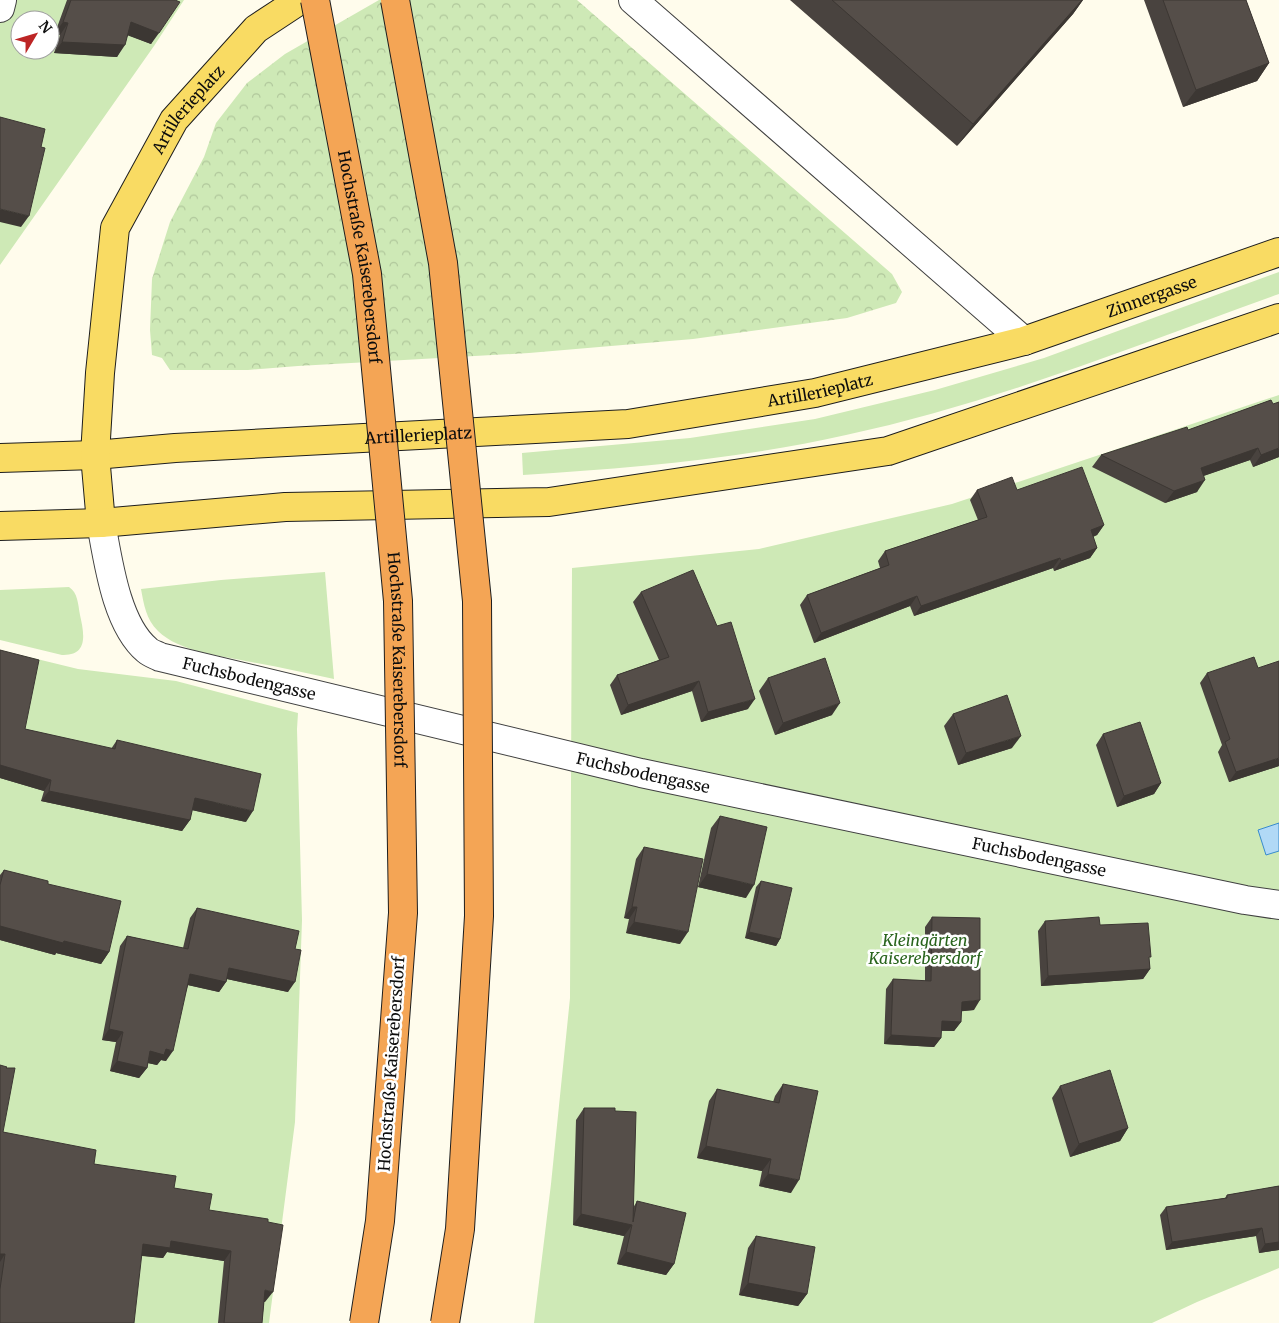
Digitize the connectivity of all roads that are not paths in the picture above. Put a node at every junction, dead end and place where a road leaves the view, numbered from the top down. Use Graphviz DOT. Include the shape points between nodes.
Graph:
graph roads {
  1 [pos="2,0"];
  2 [pos="300,0"];
  3 [pos="315,0"];
  4 [pos="395,0"];
  5 [pos="632,0"];
  6 [pos="0,8"];
  7 [pos="1279,252"];
  8 [pos="1279,318"];
  9 [pos="1024,341"];
  10 [pos="96,455"];
  11 [pos="0,458"];
  12 [pos="100,523"];
  13 [pos="0,526"];
  14 [pos="1279,905"];
  15 [pos="364,1323"];
  16 [pos="445,1323"];
  1 -- 6 [label="street"];
  2 -- 10 [label="main road, Artillerieplatz" via="256,29 174,120 116,228 100,373"];
  3 -- 15 [label="highway, Hochstraße Kaiserebersdorf, bridge" via="367,274 398,600 403,913 380,1221"];
  4 -- 16 [label="highway, bridge" via="443,263 477,601 479,916 460,1229"];
  5 -- 9 [label="street"];
  7 -- 9 [label="main road, Zinnergasse"];
  8 -- 12 [label="main road" via="888,451 549,502 286,507"];
  9 -- 10 [label="main road, Artillerieplatz" via="815,393 628,424"];
  10 -- 11 [label="main road"];
  10 -- 12 [label="main road, Artillerieplatz"];
  12 -- 13 [label="main road"];
  12 -- 14 [label="street, Fuchsbodengasse" via="115,594 128,626 146,650 160,657 641,773"];
}
